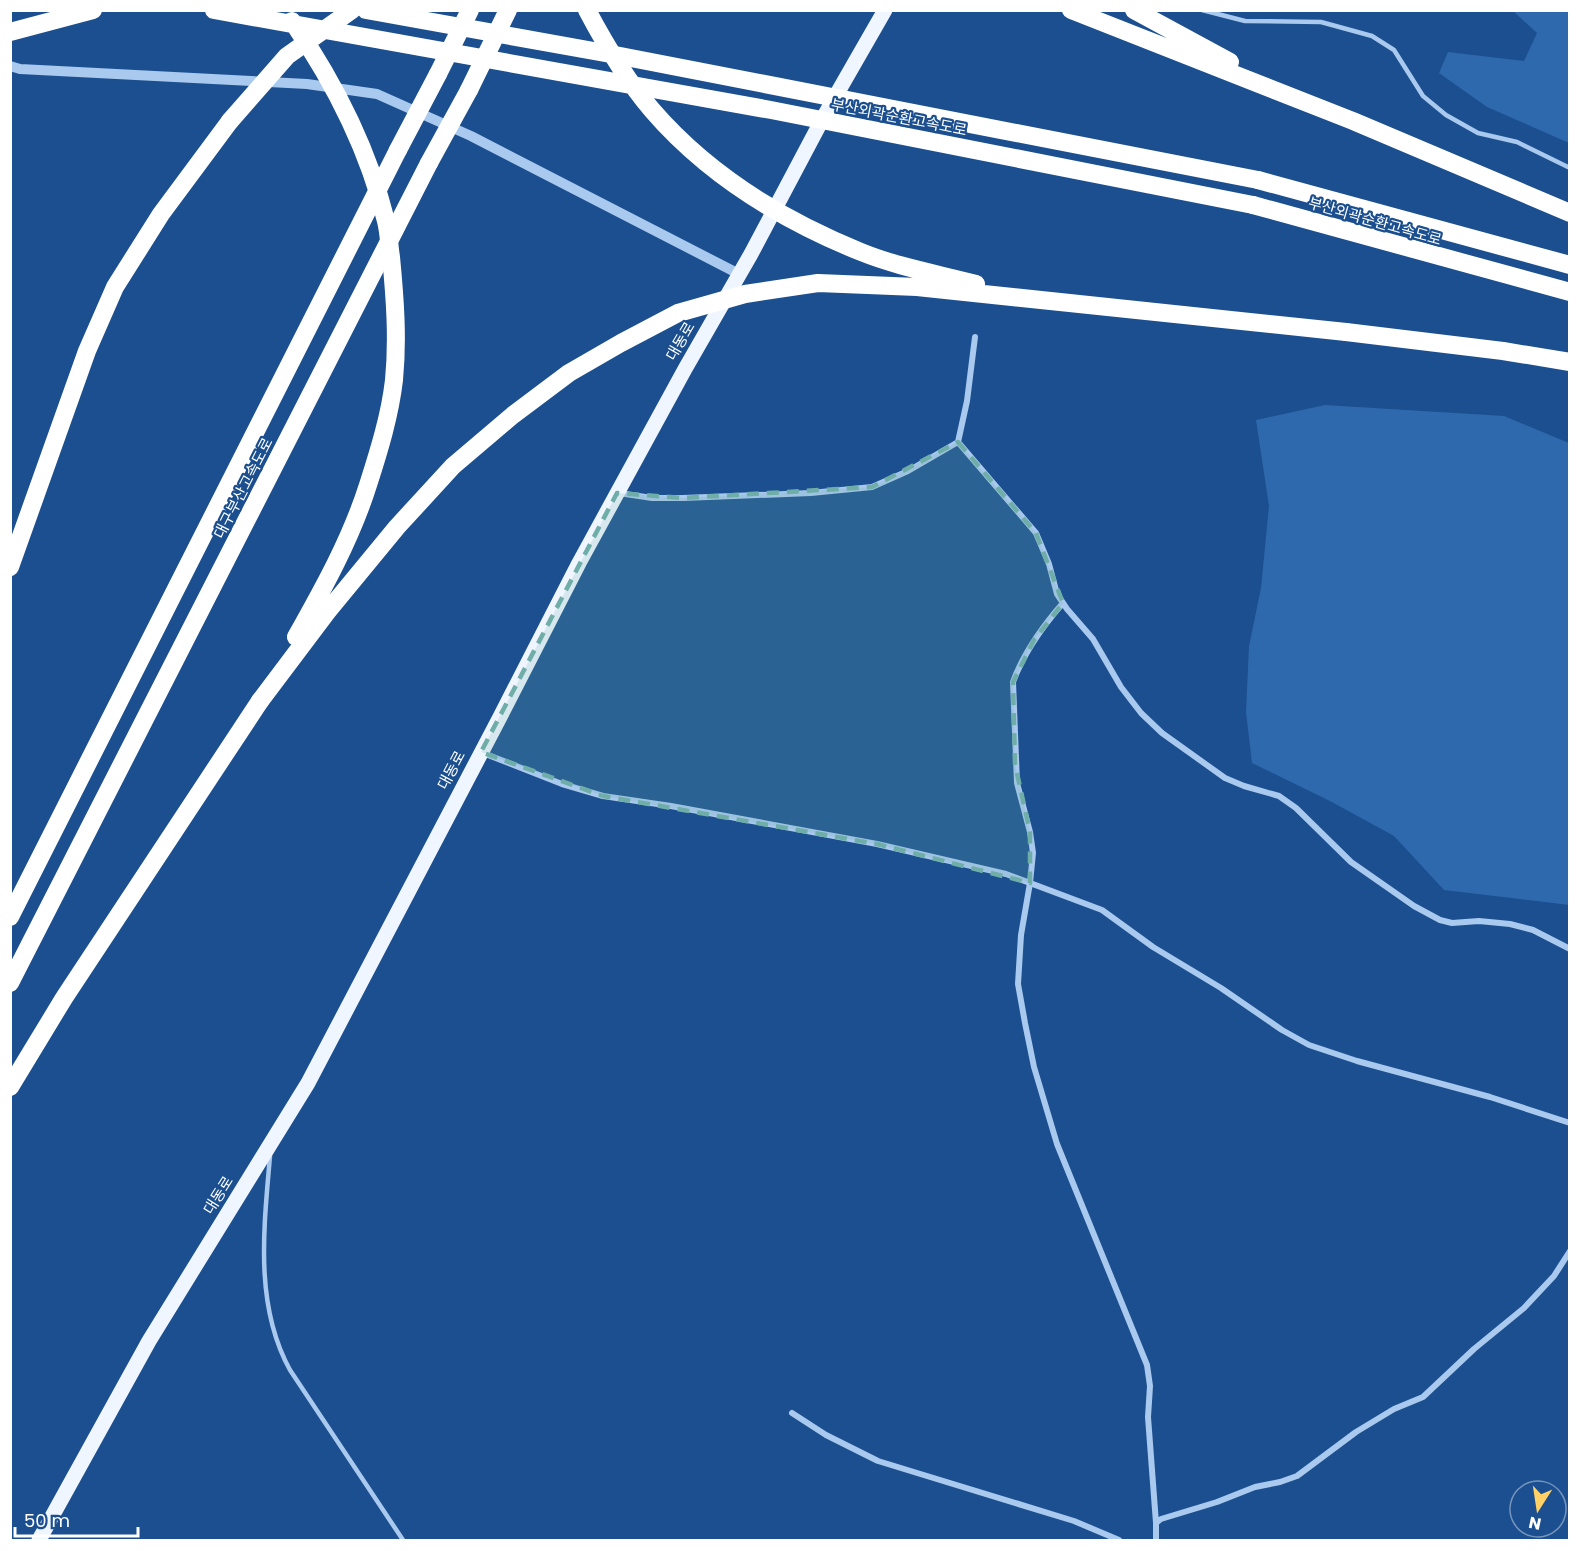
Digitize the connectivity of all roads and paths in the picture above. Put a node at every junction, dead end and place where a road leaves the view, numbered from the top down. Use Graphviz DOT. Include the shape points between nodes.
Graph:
graph roads {
  1 [pos="93,10"];
  2 [pos="214,10"];
  3 [pos="284,10"];
  4 [pos="352,10"];
  5 [pos="366,10"];
  6 [pos="470,10"];
  7 [pos="508,10"];
  8 [pos="587,10"];
  9 [pos="885,10"];
  10 [pos="1071,10"];
  11 [pos="1134,10"];
  12 [pos="1202,10"];
  13 [pos="10,32"];
  14 [pos="10,66"];
  15 [pos="1312,104"];
  16 [pos="1569,168"];
  17 [pos="1569,213"];
  18 [pos="1569,265"];
  19 [pos="739,274"];
  20 [pos="1569,292"];
  21 [pos="1251,321"];
  22 [pos="975,337"];
  23 [pos="1569,362"];
  24 [pos="958,442"];
  25 [pos="617,493"];
  26 [pos="10,567"];
  27 [pos="1063,603"];
  28 [pos="260,701"];
  29 [pos="481,753"];
  30 [pos="1030,884"];
  31 [pos="10,917"];
  32 [pos="1569,949"];
  33 [pos="10,983"];
  34 [pos="10,1088"];
  35 [pos="1569,1123"];
  36 [pos="271,1143"];
  37 [pos="1569,1251"];
  38 [pos="792,1413"];
  39 [pos="1156,1523"];
  40 [pos="39,1540"];
  41 [pos="403,1540"];
  42 [pos="1119,1540"];
  43 [pos="1156,1540"];
  1 -- 13 [label="highway"];
  2 -- 20 [label="highway, 부산외곽순환고속도로, bridge" via="771,110 1252,205"];
  3 -- 28 [label="highway, bridge" via="344,107 369,165 387,223 396,334 394,381 368,487 321,593"];
  4 -- 26 [label="highway, bridge" via="287,56 230,121 161,214 115,287 87,351"];
  5 -- 18 [label="highway, 부산외곽순환고속도로, bridge" via="1258,180"];
  6 -- 31 [label="highway, 대구부산고속도로, bridge"];
  7 -- 33 [label="highway, 대구부산고속도로, bridge"];
  8 -- 21 [label="highway, bridge" via="604,43 651,110 732,184 791,220 863,253 981,285"];
  9 -- 19 [label="main road, 대동로"];
  10 -- 15 [label="highway"];
  11 -- 15 [label="highway"];
  12 -- 16 [label="lane" via="1245,21 1320,22 1372,36 1394,50 1423,96 1446,115 1478,133 1517,142"];
  14 -- 19 [label="street" via="307,84 376,94 471,136"];
  15 -- 17 [label="highway"];
  19 -- 25 [label="main road, 대동로"];
  21 -- 23 [label="highway, bridge"];
  21 -- 28 [label="highway, bridge" via="917,287 818,283 745,294 678,313 569,374 453,466 327,612"];
  22 -- 24 [label="street"];
  24 -- 25 [label="street" via="872,487 683,498"];
  24 -- 27 [label="street" via="1036,533"];
  25 -- 29 [label="main road, 대동로"];
  27 -- 30 [label="street" via="1034,640 1013,682 1016,774 1031,842"];
  27 -- 32 [label="street" via="1093,639 1121,687 1142,713 1162,733 1225,778 1280,796 1351,862 1440,920 1510,924 1533,930"];
  28 -- 34 [label="highway" via="64,998"];
  29 -- 30 [label="street" via="603,796 877,844 1006,874"];
  29 -- 36 [label="main road, 대동로" via="308,1083"];
  30 -- 35 [label="street" via="1102,910 1309,1045"];
  30 -- 39 [label="street" via="1018,984 1025,1023 1057,1144 1147,1365"];
  36 -- 40 [label="main road, 대동로" via="149,1341"];
  36 -- 41 [label="lane" via="265,1287 277,1341 290,1370"];
  37 -- 39 [label="street" via="1554,1275 1524,1308 1423,1397 1356,1432 1297,1476"];
  38 -- 42 [label="street" via="878,1461 1074,1521"];
  39 -- 43 [label="street"];
}
